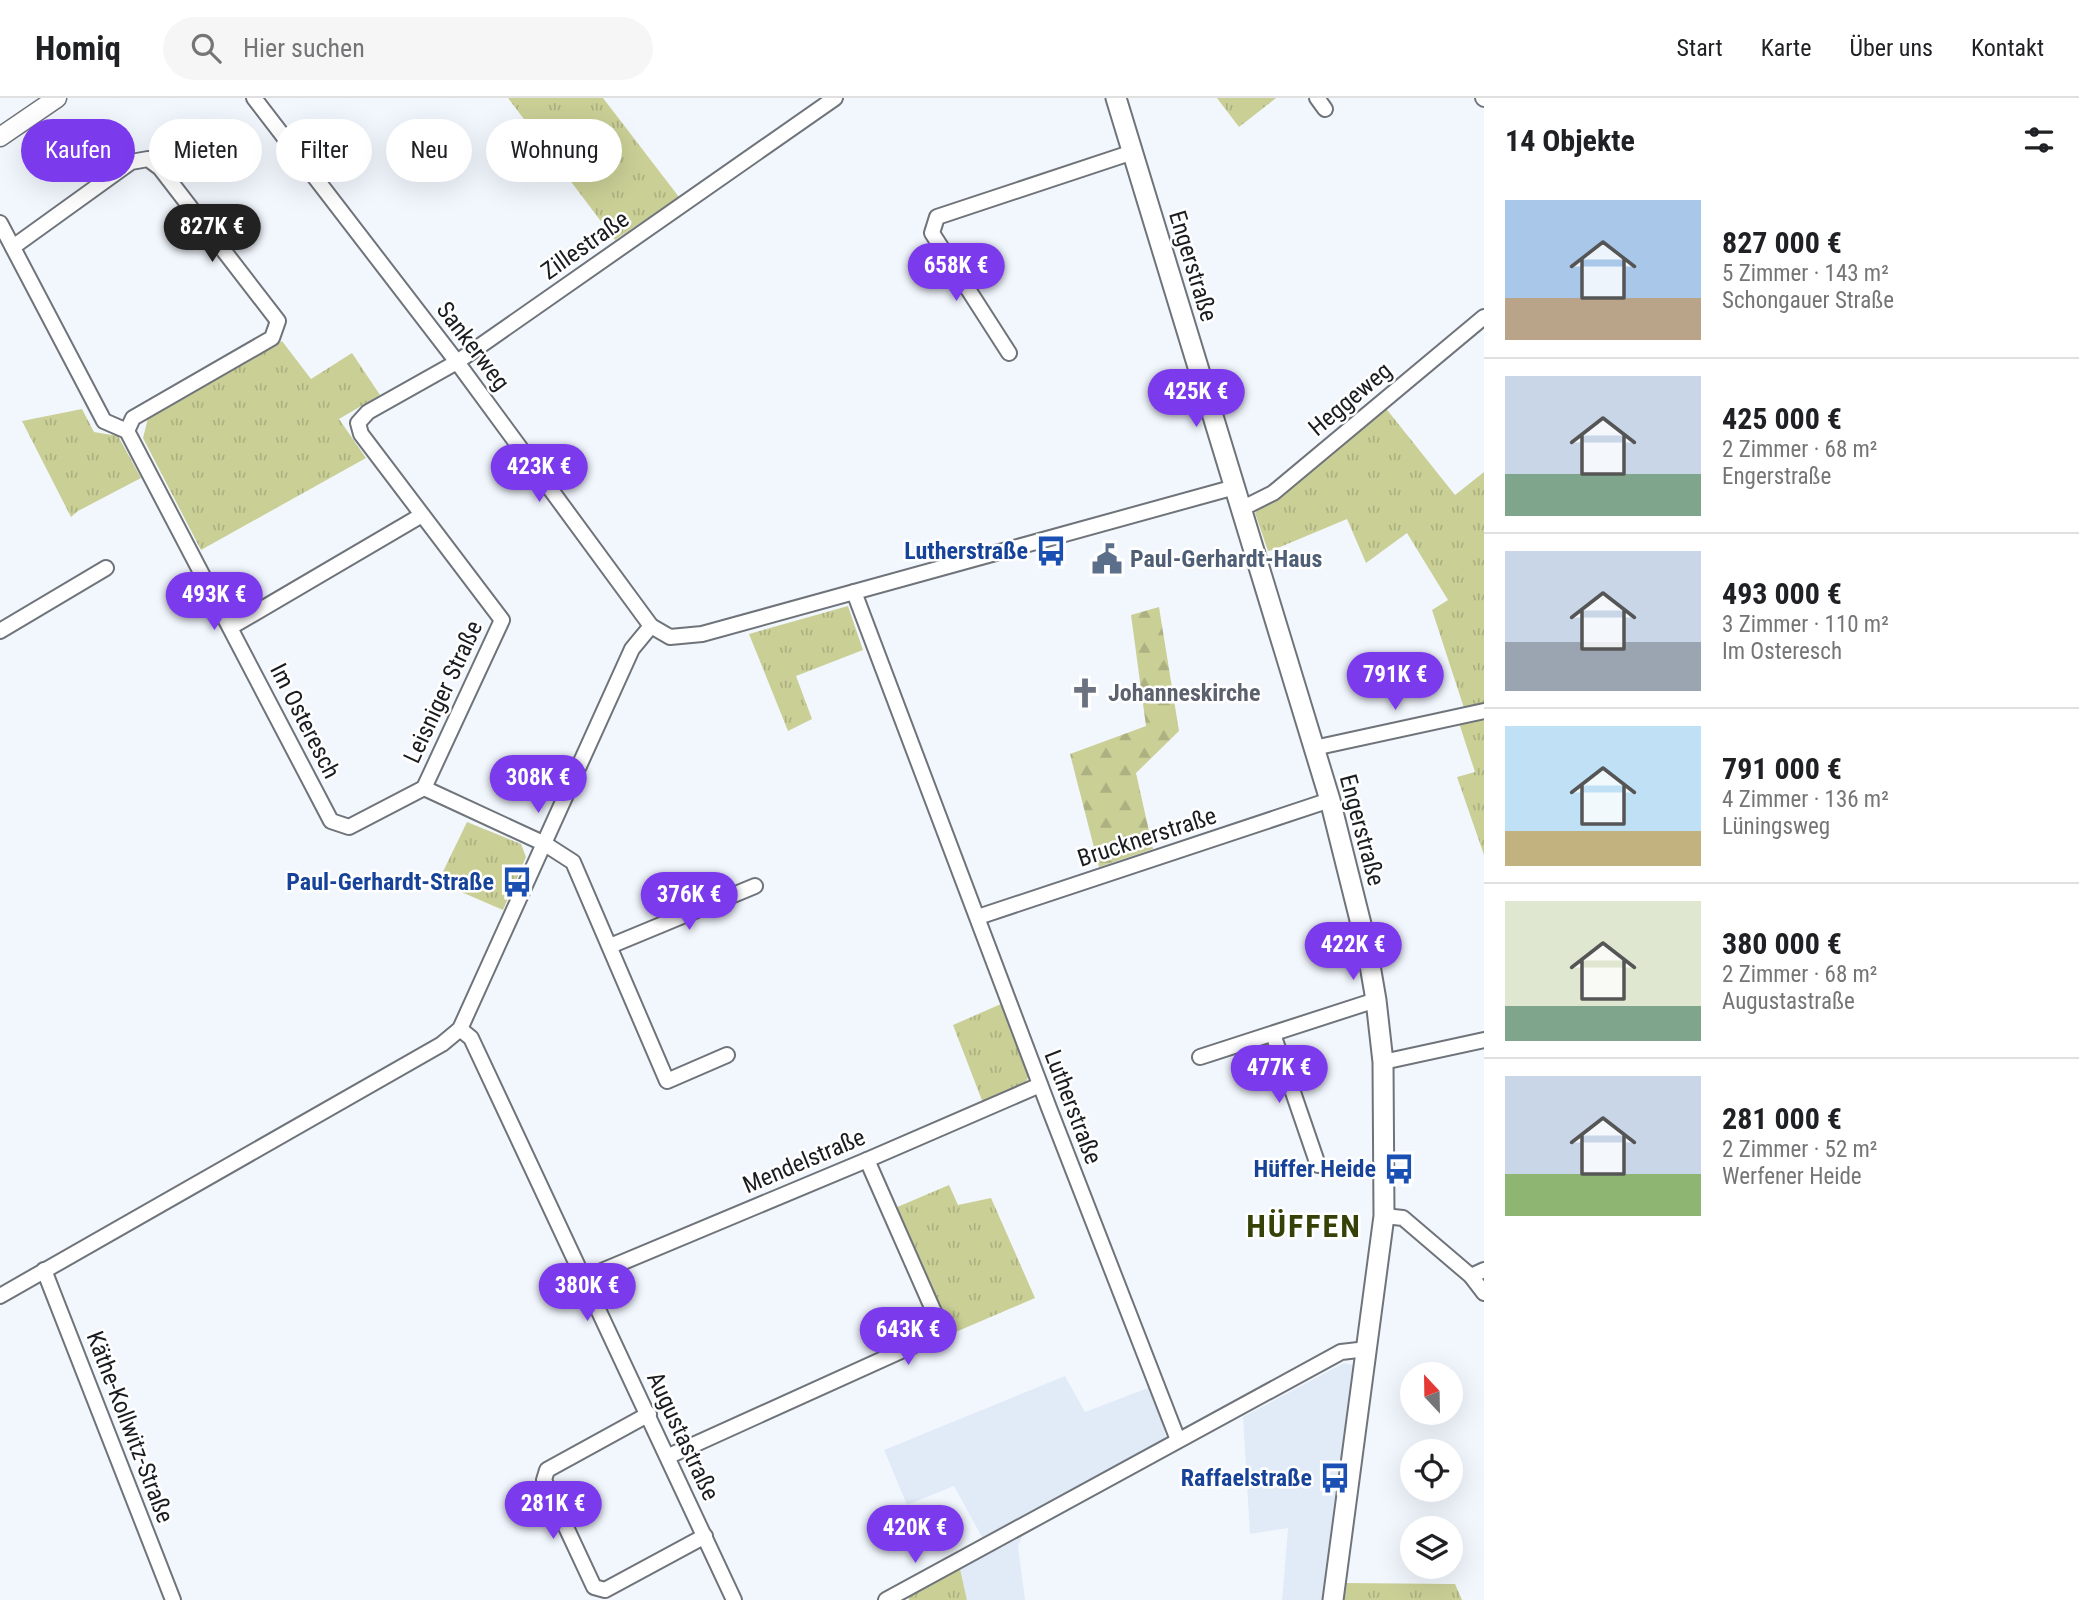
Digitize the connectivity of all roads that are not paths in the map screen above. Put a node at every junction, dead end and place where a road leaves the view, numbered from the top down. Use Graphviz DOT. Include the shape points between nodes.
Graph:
graph roads {
  1 [pos="57,98"];
  2 [pos="254,98"];
  3 [pos="835,98"];
  4 [pos="1116,98"];
  5 [pos="0,137"];
  6 [pos="1133,152"];
  7 [pos="0,223"];
  8 [pos="13,247"];
  9 [pos="1484,317"];
  10 [pos="1009,353"];
  11 [pos="457,362"];
  12 [pos="358,423"];
  13 [pos="127,431"];
  14 [pos="1235,487"];
  15 [pos="1241,509"];
  16 [pos="422,515"];
  17 [pos="106,568"];
  18 [pos="854,592"];
  19 [pos="651,626"];
  20 [pos="231,628"];
  21 [pos="0,631"];
  22 [pos="1484,711"];
  23 [pos="1314,748"];
  24 [pos="424,788"];
  25 [pos="1330,800"];
  26 [pos="545,844"];
  27 [pos="755,886"];
  28 [pos="978,917"];
  29 [pos="610,946"];
  30 [pos="1376,1000"];
  31 [pos="460,1029"];
  32 [pos="1272,1034"];
  33 [pos="1484,1040"];
  34 [pos="727,1055"];
  35 [pos="1200,1057"];
  36 [pos="1383,1062"];
  37 [pos="1040,1085"];
  38 [pos="867,1160"];
  39 [pos="1318,1166"];
  40 [pos="1384,1216"];
  41 [pos="44,1270"];
  42 [pos="1477,1273"];
  43 [pos="585,1278"];
  44 [pos="1484,1293"];
  45 [pos="0,1296"];
  46 [pos="1367,1349"];
  47 [pos="649,1414"];
  48 [pos="1178,1440"];
  49 [pos="668,1456"];
  50 [pos="705,1536"];
  51 [pos="173,1600"];
  52 [pos="734,1600"];
  53 [pos="886,1600"];
  54 [pos="1333,1600"];
  1 -- 5 [label="street"];
  2 -- 11 [label="street, Sankerweg"];
  3 -- 11 [label="street, Zillestraße"];
  4 -- 6 [label="main road, Engerstraße"];
  6 -- 10 [label="street" via="937,217 932,233"];
  6 -- 14 [label="main road, Engerstraße"];
  7 -- 8 [label="street, Im Osteresch"];
  8 -- 13 [label="street, Im Osteresch" via="104,421"];
  8 -- 13 [label="street" via="131,162 148,159 160,168 278,321 272,338 133,418"];
  9 -- 15 [label="street, Heggeweg" via="1273,494"];
  11 -- 12 [label="street, Zillestraße" via="368,412"];
  11 -- 19 [label="street, Sankerweg"];
  12 -- 16 [label="street, Leisniger Straße" via="361,434"];
  13 -- 20 [label="street, Im Osteresch"];
  14 -- 15 [label="main road, Engerstraße"];
  14 -- 18 [label="street"];
  15 -- 23 [label="main road, Engerstraße"];
  16 -- 20 [label="street"];
  16 -- 24 [label="street, Leisniger Straße" via="502,620"];
  17 -- 21 [label="street"];
  18 -- 19 [label="street" via="702,634 670,637"];
  18 -- 28 [label="street, Lutherstraße"];
  19 -- 26 [label="street" via="632,649"];
  20 -- 24 [label="street, Im Osteresch" via="331,821 349,827"];
  22 -- 23 [label="street"];
  23 -- 25 [label="main road, Engerstraße"];
  24 -- 26 [label="street"];
  25 -- 28 [label="street, Brucknerstraße"];
  25 -- 30 [label="main road, Engerstraße"];
  26 -- 29 [label="street" via="573,862"];
  26 -- 31 [label="street"];
  27 -- 29 [label="street"];
  28 -- 37 [label="street, Lutherstraße"];
  29 -- 34 [label="street" via="667,1081"];
  30 -- 32 [label="street"];
  30 -- 36 [label="main road, Engerstraße"];
  31 -- 41 [label="street" via="442,1044"];
  31 -- 43 [label="street, Augustastraße" via="471,1038"];
  32 -- 35 [label="street"];
  32 -- 39 [label="street"];
  33 -- 36 [label="street"];
  36 -- 40 [label="main road, Engerstraße"];
  37 -- 38 [label="street, Mendelstraße"];
  37 -- 48 [label="street, Lutherstraße"];
  38 -- 43 [label="street, Mendelstraße"];
  38 -- 49 [label="street" via="938,1321 934,1336"];
  40 -- 42 [label="street" via="1403,1218"];
  40 -- 46 [label="main road, Engerstraße"];
  41 -- 45 [label="street"];
  41 -- 51 [label="street, Käthe-Kollwitz-Straße"];
  42 -- 44 [label="street"];
  43 -- 47 [label="street, Augustastraße"];
  46 -- 48 [label="street" via="1341,1352"];
  46 -- 54 [label="main road, Engerstraße"];
  47 -- 49 [label="street, Augustastraße"];
  47 -- 50 [label="street" via="547,1469 544,1480 594,1587 606,1590"];
  48 -- 53 [label="street"];
  49 -- 50 [label="street, Augustastraße"];
  50 -- 52 [label="street, Augustastraße"];
}
